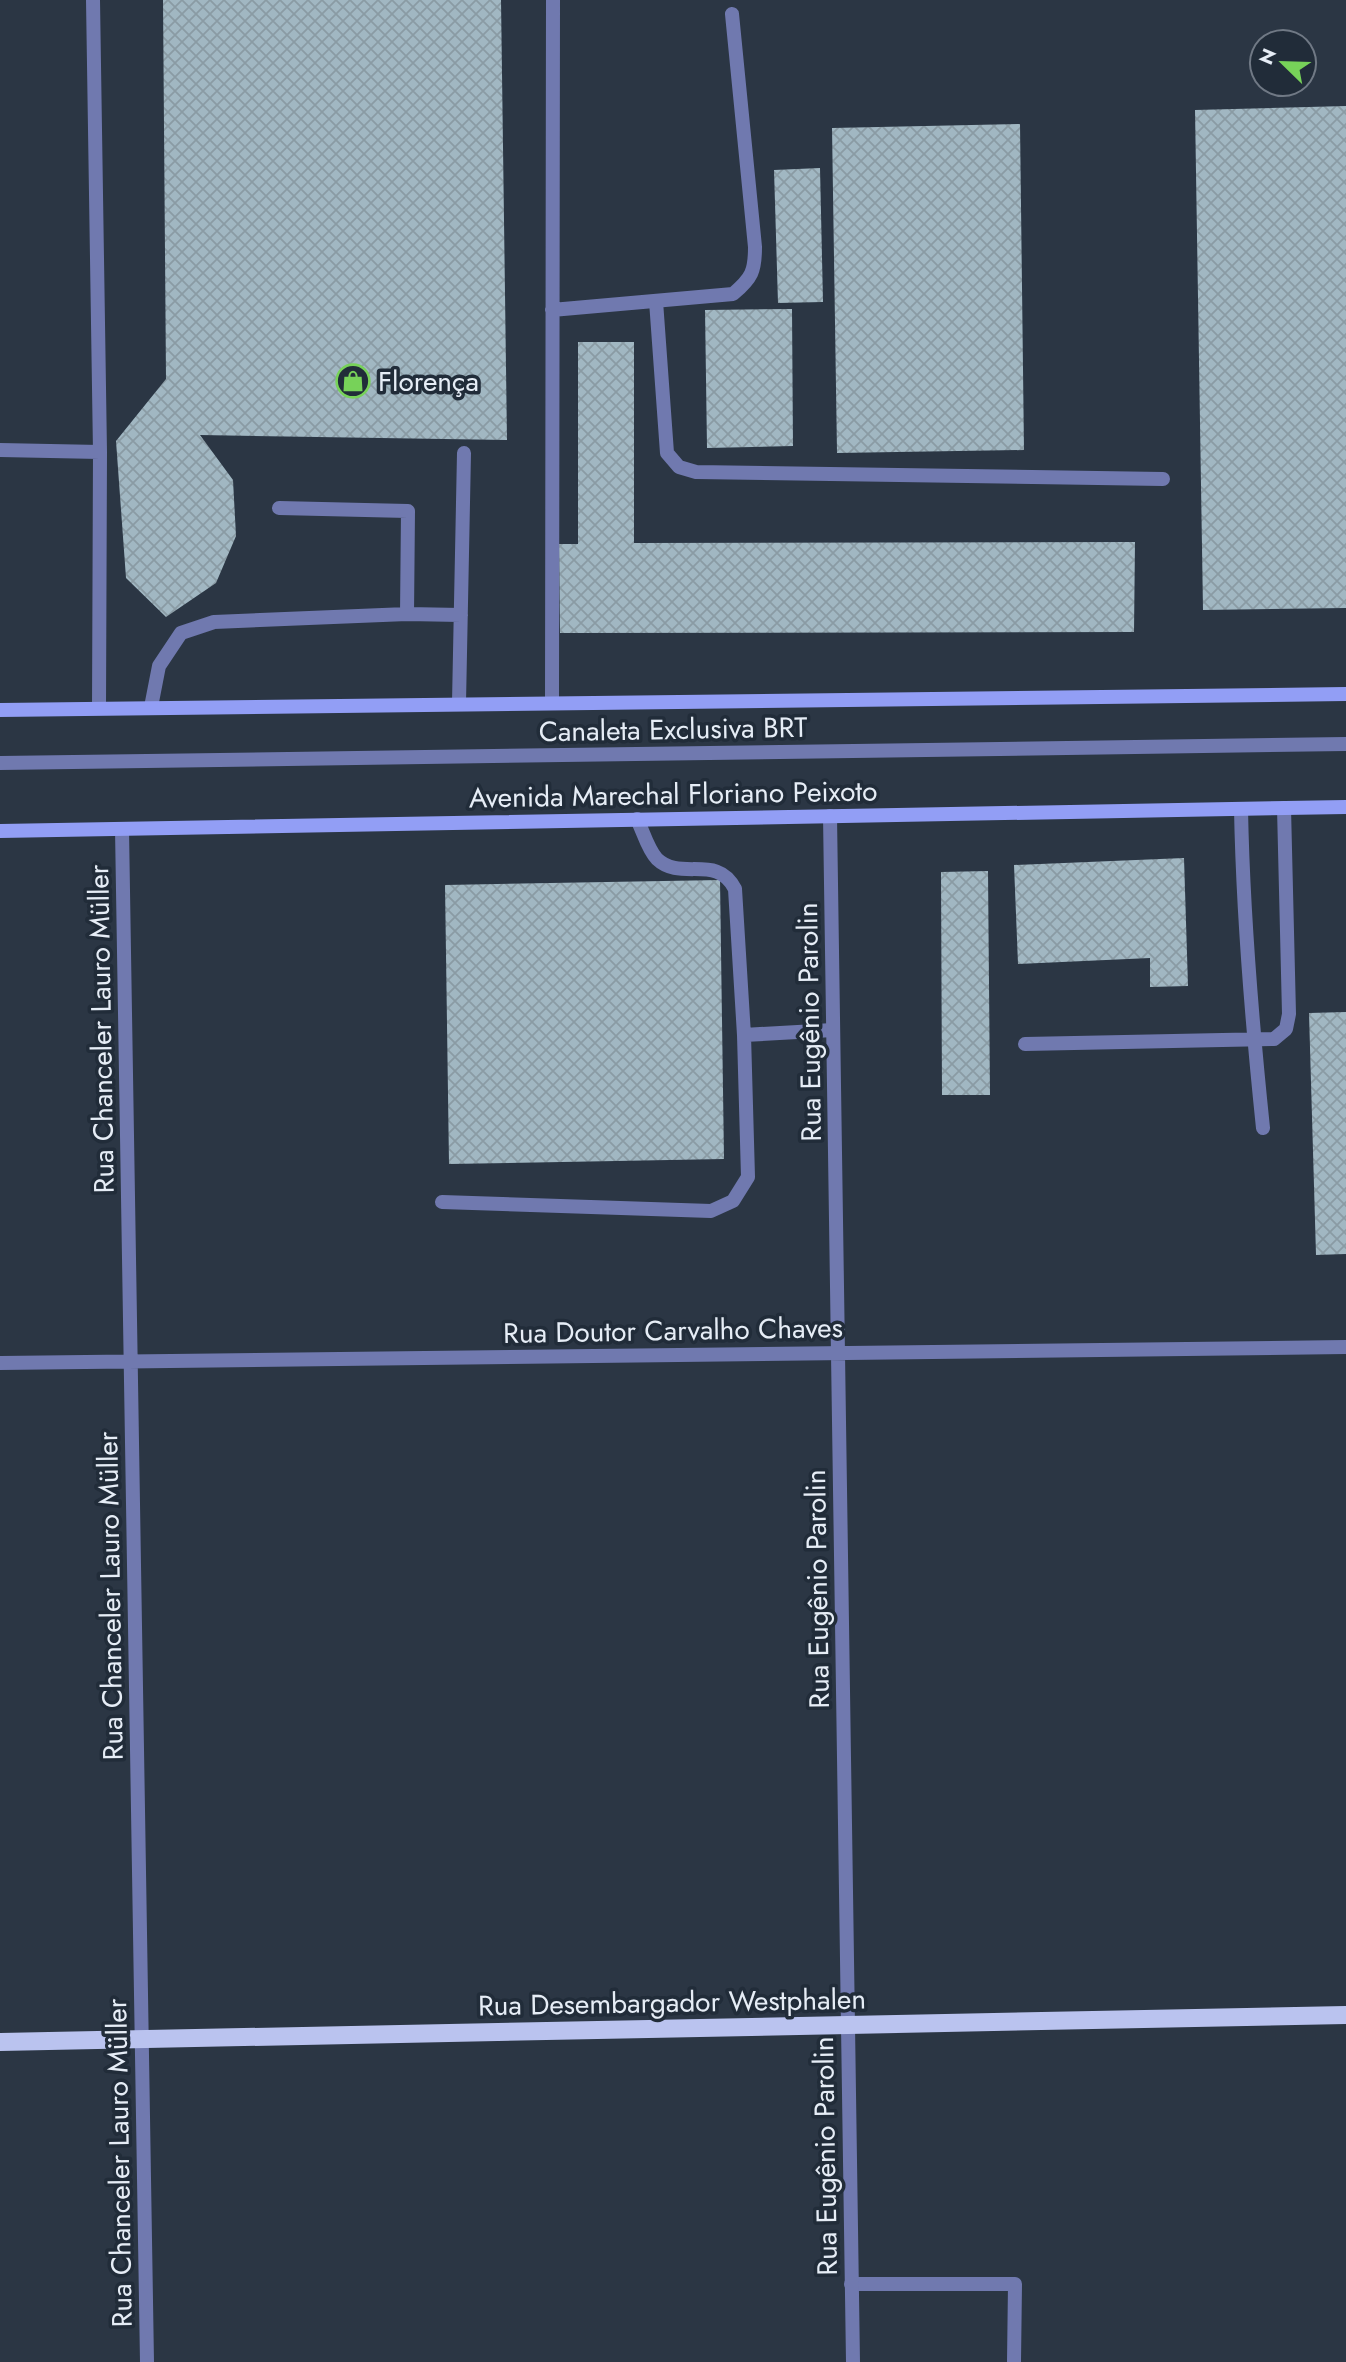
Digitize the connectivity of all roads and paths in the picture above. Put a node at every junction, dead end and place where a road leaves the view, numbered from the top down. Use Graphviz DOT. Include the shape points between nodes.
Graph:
graph roads {
  1 [pos="93,0"];
  2 [pos="553,0"];
  3 [pos="732,14"];
  4 [pos="656,301"];
  5 [pos="552,310"];
  6 [pos="0,450"];
  7 [pos="100,452"];
  8 [pos="464,453"];
  9 [pos="1163,480"];
  10 [pos="279,509"];
  11 [pos="407,614"];
  12 [pos="461,615"];
  13 [pos="1346,694"];
  14 [pos="552,702"];
  15 [pos="459,703"];
  16 [pos="151,707"];
  17 [pos="99,708"];
  18 [pos="0,709"];
  19 [pos="1346,744"];
  20 [pos="0,764"];
  21 [pos="1346,807"];
  22 [pos="1284,808"];
  23 [pos="1241,809"];
  24 [pos="830,816"];
  25 [pos="637,819"];
  26 [pos="122,829"];
  27 [pos="0,831"];
  28 [pos="833,1030"];
  29 [pos="744,1035"];
  30 [pos="1254,1039"];
  31 [pos="1025,1044"];
  32 [pos="1263,1128"];
  33 [pos="442,1202"];
  34 [pos="1346,1347"];
  35 [pos="838,1352"];
  36 [pos="130,1361"];
  37 [pos="0,1363"];
  38 [pos="1346,2015"];
  39 [pos="848,2025"];
  40 [pos="142,2039"];
  41 [pos="0,2042"];
  42 [pos="851,2284"];
  43 [pos="147,2362"];
  44 [pos="853,2362"];
  45 [pos="1014,2362"];
  1 -- 7 [label="street"];
  2 -- 5 [label="street"];
  3 -- 4 [label="street" via="755,267 733,294"];
  4 -- 5 [label="street"];
  4 -- 9 [label="street" via="667,453 679,467 696,472"];
  5 -- 14 [label="street"];
  6 -- 7 [label="street"];
  7 -- 17 [label="street"];
  8 -- 12 [label="street"];
  10 -- 11 [label="street" via="408,510"];
  11 -- 12 [label="street"];
  11 -- 16 [label="street" via="214,622 181,633 159,666"];
  12 -- 15 [label="street"];
  13 -- 14 [label="street"];
  14 -- 15 [label="street"];
  15 -- 16 [label="street"];
  16 -- 17 [label="street"];
  17 -- 18 [label="street"];
  19 -- 20 [label="street, Canaleta Exclusiva BRT"];
  21 -- 22 [label="street, Avenida Marechal Floriano Peixoto"];
  22 -- 23 [label="street, Avenida Marechal Floriano Peixoto"];
  22 -- 30 [label="street" via="1289,1014 1286,1029 1274,1039"];
  23 -- 24 [label="street, Avenida Marechal Floriano Peixoto"];
  23 -- 30 [label="street"];
  24 -- 25 [label="street, Avenida Marechal Floriano Peixoto"];
  24 -- 28 [label="street, Rua Eugênio Parolin"];
  25 -- 26 [label="street, Avenida Marechal Floriano Peixoto"];
  25 -- 29 [label="street" via="656,859 682,869 713,870 729,877 735,888"];
  26 -- 27 [label="street, Avenida Marechal Floriano Peixoto"];
  26 -- 36 [label="street, Rua Chanceler Lauro Müller"];
  28 -- 29 [label="street"];
  28 -- 35 [label="street, Rua Eugênio Parolin"];
  29 -- 33 [label="street" via="748,1177 733,1201 711,1211"];
  30 -- 31 [label="street"];
  30 -- 32 [label="street"];
  34 -- 35 [label="street, Rua Doutor Carvalho Chaves"];
  35 -- 36 [label="street, Rua Doutor Carvalho Chaves"];
  35 -- 39 [label="street, Rua Eugênio Parolin"];
  36 -- 37 [label="street, Rua Doutor Carvalho Chaves"];
  36 -- 40 [label="street, Rua Chanceler Lauro Müller"];
  38 -- 39 [label="main road, Rua Desembargador Westphalen"];
  39 -- 40 [label="main road, Rua Desembargador Westphalen"];
  39 -- 42 [label="street, Rua Eugênio Parolin"];
  40 -- 41 [label="main road, Rua Desembargador Westphalen"];
  40 -- 43 [label="street, Rua Chanceler Lauro Müller"];
  42 -- 44 [label="street, Rua Eugênio Parolin"];
  42 -- 45 [label="street" via="1015,2284"];
}
